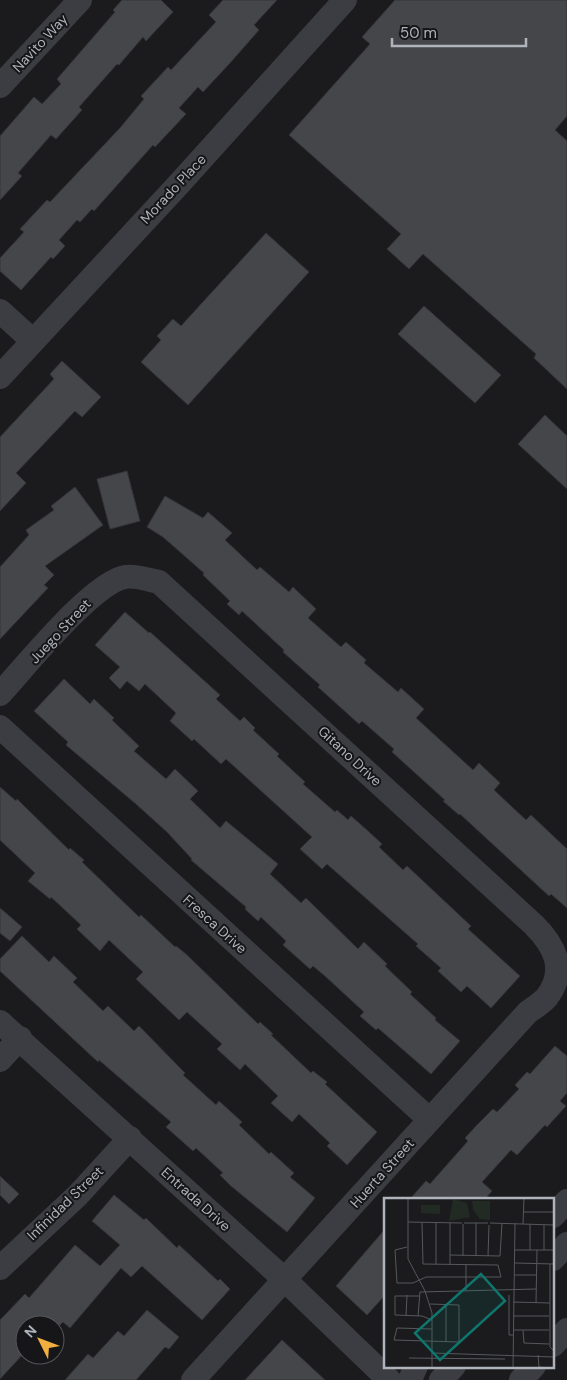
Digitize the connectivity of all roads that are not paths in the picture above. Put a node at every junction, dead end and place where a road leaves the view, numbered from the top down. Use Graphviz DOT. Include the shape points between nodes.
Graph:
graph roads {
  1 [pos="80,0"];
  2 [pos="345,0"];
  3 [pos="0,86"];
  4 [pos="0,311"];
  5 [pos="33,341"];
  6 [pos="0,377"];
  7 [pos="126,576"];
  8 [pos="0,694"];
  9 [pos="0,727"];
  10 [pos="558,960"];
  11 [pos="0,1022"];
  12 [pos="20,1038"];
  13 [pos="0,1060"];
  14 [pos="430,1120"];
  15 [pos="130,1138"];
  16 [pos="567,1200"];
  17 [pos="554,1215"];
  18 [pos="567,1244"];
  19 [pos="554,1258"];
  20 [pos="0,1268"];
  21 [pos="284,1279"];
  22 [pos="567,1330"];
  23 [pos="554,1344"];
  24 [pos="415,1368"];
  25 [pos="452,1368"];
  26 [pos="532,1368"];
  27 [pos="193,1380"];
  28 [pos="389,1380"];
  29 [pos="410,1380"];
  30 [pos="441,1380"];
  31 [pos="521,1380"];
  1 -- 3 [label="street, Navito Way"];
  2 -- 5 [label="street, Morado Place"];
  4 -- 5 [label="street"];
  5 -- 6 [label="street, Morado Place"];
  7 -- 8 [label="street, Juego Street" via="88,599"];
  7 -- 10 [label="street, Gitano Drive" via="159,582 534,925 549,940"];
  9 -- 14 [label="street, Fresca Drive"];
  10 -- 14 [label="street, Huerta Street" via="554,981 546,998 528,1012"];
  11 -- 12 [label="street, Entrada Drive"];
  12 -- 13 [label="street"];
  12 -- 15 [label="street, Entrada Drive"];
  14 -- 21 [label="street, Huerta Street"];
  15 -- 20 [label="street, Infinidad Street" via="78,1195"];
  15 -- 21 [label="street, Entrada Drive"];
  16 -- 17 [label="street"];
  18 -- 19 [label="street"];
  21 -- 27 [label="street, Huerta Street"];
  21 -- 28 [label="street, Entrada Drive"];
  22 -- 23 [label="street"];
  24 -- 29 [label="street"];
  25 -- 30 [label="street"];
  26 -- 31 [label="street"];
}
